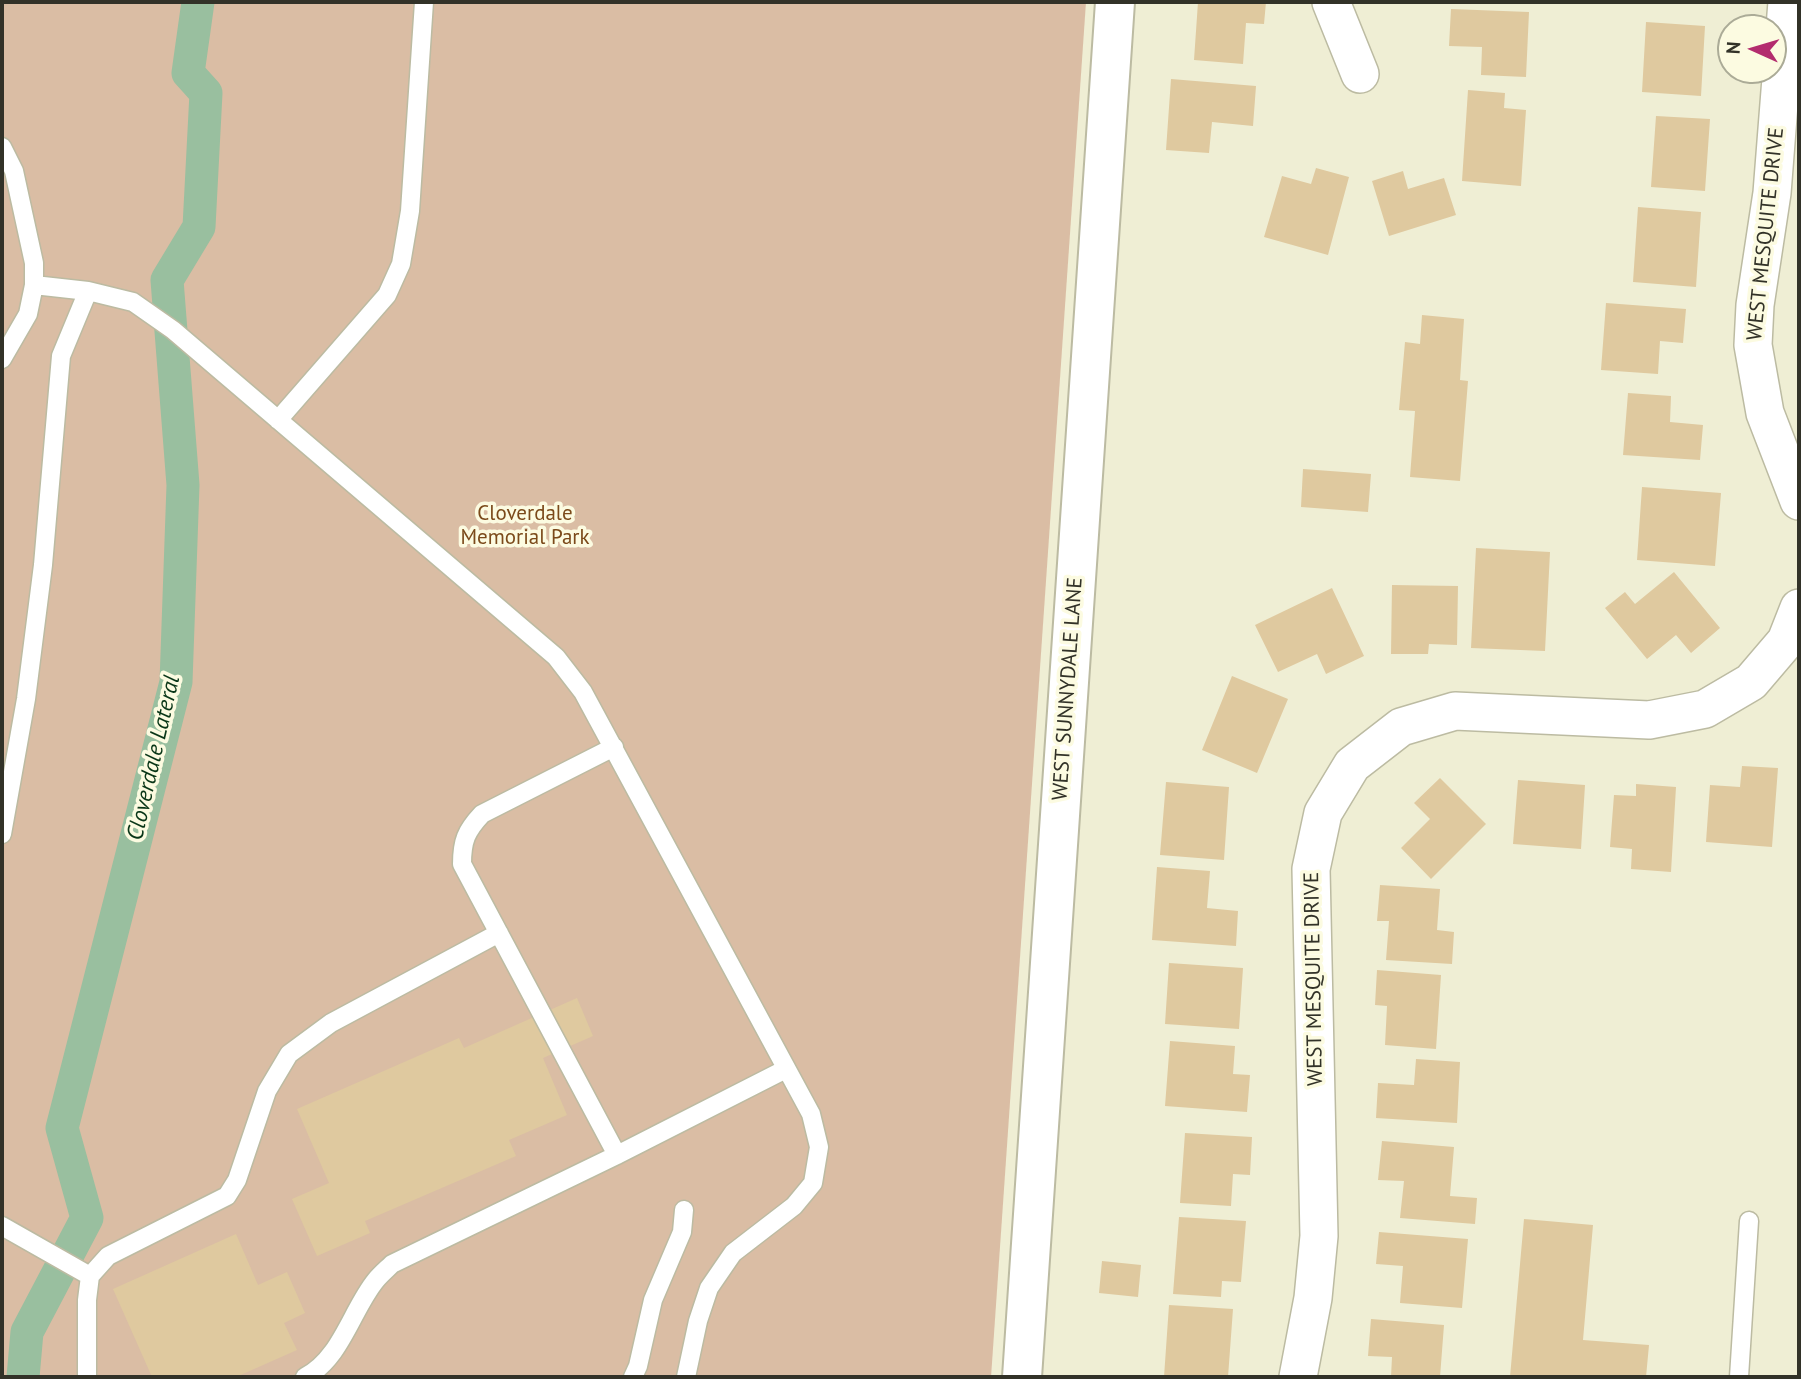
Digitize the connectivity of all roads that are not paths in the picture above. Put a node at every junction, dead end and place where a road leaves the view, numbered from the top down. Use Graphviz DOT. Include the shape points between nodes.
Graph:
graph roads {
  1 [pos="424,2"];
  2 [pos="1115,2"];
  3 [pos="1331,2"];
  4 [pos="1787,2"];
  5 [pos="1360,74"];
  6 [pos="2,147"];
  7 [pos="34,285"];
  8 [pos="88,291"];
  9 [pos="2,359"];
  10 [pos="278,421"];
  11 [pos="1799,501"];
  12 [pos="1799,608"];
  13 [pos="614,747"];
  14 [pos="2,834"];
  15 [pos="499,933"];
  16 [pos="786,1069"];
  17 [pos="617,1155"];
  18 [pos="684,1210"];
  19 [pos="1749,1221"];
  20 [pos="2,1226"];
  21 [pos="90,1276"];
  22 [pos="87,1377"];
  23 [pos="305,1377"];
  24 [pos="633,1377"];
  25 [pos="686,1377"];
  26 [pos="1022,1377"];
  27 [pos="1298,1377"];
  28 [pos="1739,1377"];
  1 -- 10 [label="lane" via="410,211 401,264 387,295"];
  2 -- 26 [label="street, WEST SUNNYDALE LANE"];
  3 -- 5 [label="street"];
  4 -- 11 [label="street, WEST MESQUITE DRIVE" via="1772,193 1753,345 1765,413"];
  6 -- 7 [label="lane" via="14,171 34,263"];
  7 -- 8 [label="lane"];
  7 -- 9 [label="lane" via="28,314"];
  8 -- 10 [label="lane" via="133,302 173,330"];
  8 -- 14 [label="lane" via="61,356 43,565"];
  10 -- 13 [label="lane" via="556,657 583,692"];
  12 -- 27 [label="street, WEST MESQUITE DRIVE" via="1786,641 1751,682 1705,709 1649,720 1455,711 1401,727 1352,765 1322,813 1311,869 1319,1236"];
  13 -- 15 [label="lane" via="482,814 470,827 461,864"];
  13 -- 16 [label="lane"];
  15 -- 17 [label="lane"];
  15 -- 21 [label="lane" via="331,1023 289,1054 267,1091 237,1180 227,1196 108,1256"];
  16 -- 17 [label="lane"];
  16 -- 25 [label="lane" via="811,1114 819,1147 813,1183 794,1206 733,1253 709,1288"];
  17 -- 23 [label="lane" via="392,1264 375,1280 324,1363"];
  18 -- 24 [label="lane" via="682,1232 653,1300"];
  19 -- 28 [label="lane"];
  20 -- 21 [label="lane"];
  21 -- 22 [label="lane"];
}
